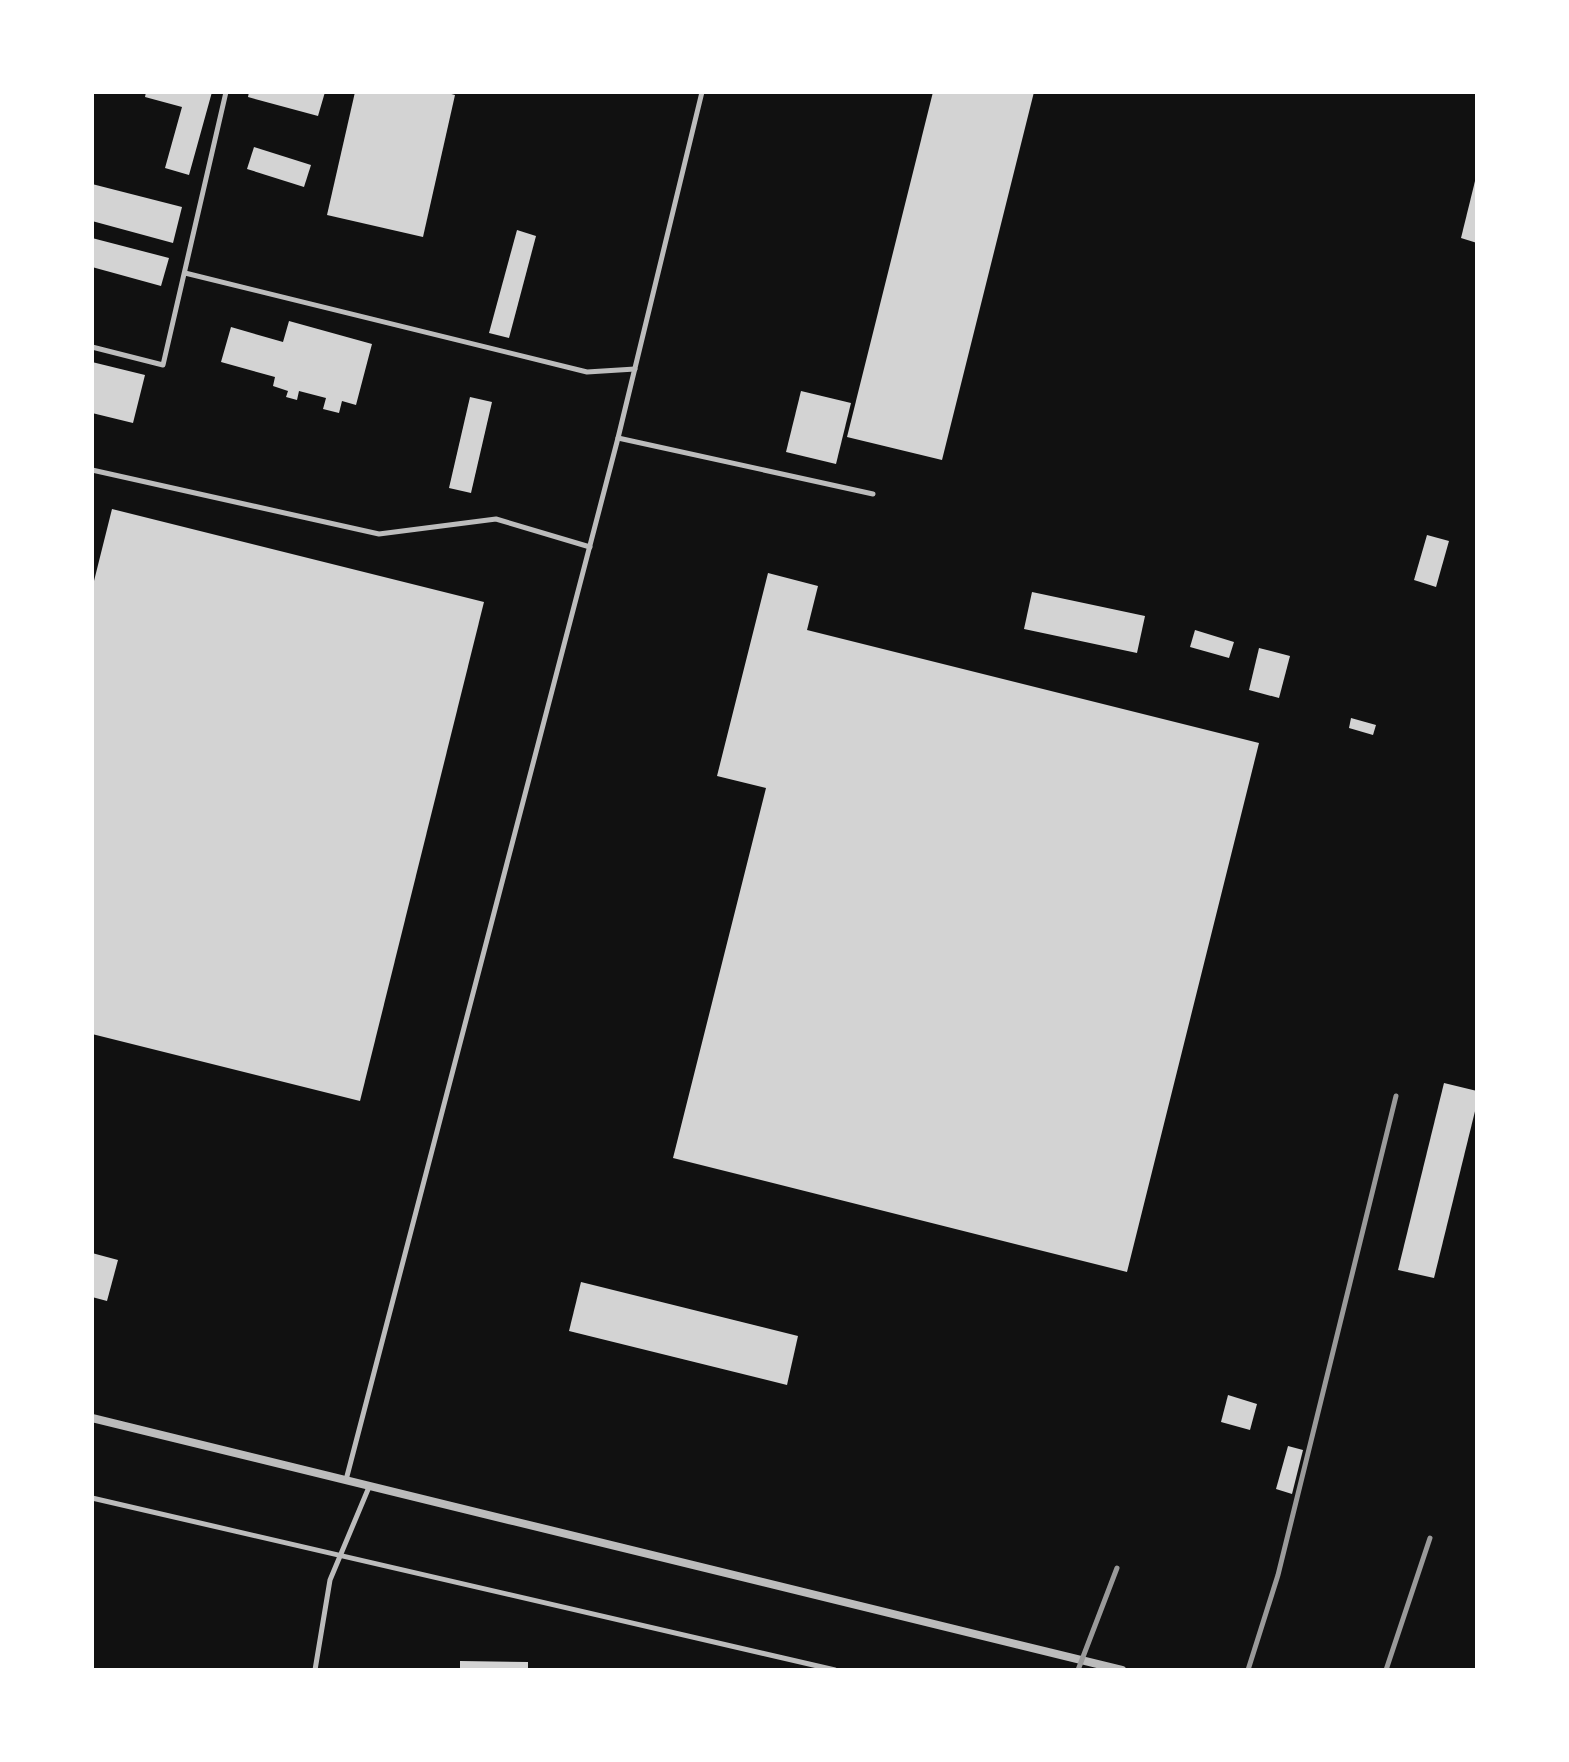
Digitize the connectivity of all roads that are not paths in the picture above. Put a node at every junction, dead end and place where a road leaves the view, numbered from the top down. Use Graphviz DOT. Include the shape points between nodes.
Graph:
graph roads {
  1 [pos="226,92"];
  2 [pos="702,92"];
  3 [pos="185,273"];
  4 [pos="92,347"];
  5 [pos="635,369"];
  6 [pos="618,438"];
  7 [pos="92,470"];
  8 [pos="873,494"];
  9 [pos="590,547"];
  10 [pos="92,1418"];
  11 [pos="346,1480"];
  12 [pos="370,1486"];
  13 [pos="92,1498"];
  14 [pos="339,1554"];
  15 [pos="315,1670"];
  16 [pos="835,1670"];
  17 [pos="1122,1670"];
  1 -- 3 [label="lane"];
  2 -- 5 [label="lane"];
  3 -- 4 [label="lane" via="163,365"];
  3 -- 5 [label="lane" via="587,372"];
  5 -- 6 [label="lane"];
  6 -- 8 [label="lane"];
  6 -- 9 [label="lane"];
  7 -- 9 [label="lane" via="379,534 496,519"];
  9 -- 11 [label="lane"];
  10 -- 11 [label="street"];
  11 -- 12 [label="street"];
  12 -- 14 [label="lane"];
  12 -- 17 [label="street"];
  13 -- 14 [label="lane"];
  14 -- 15 [label="lane"];
  14 -- 16 [label="lane"];
}
